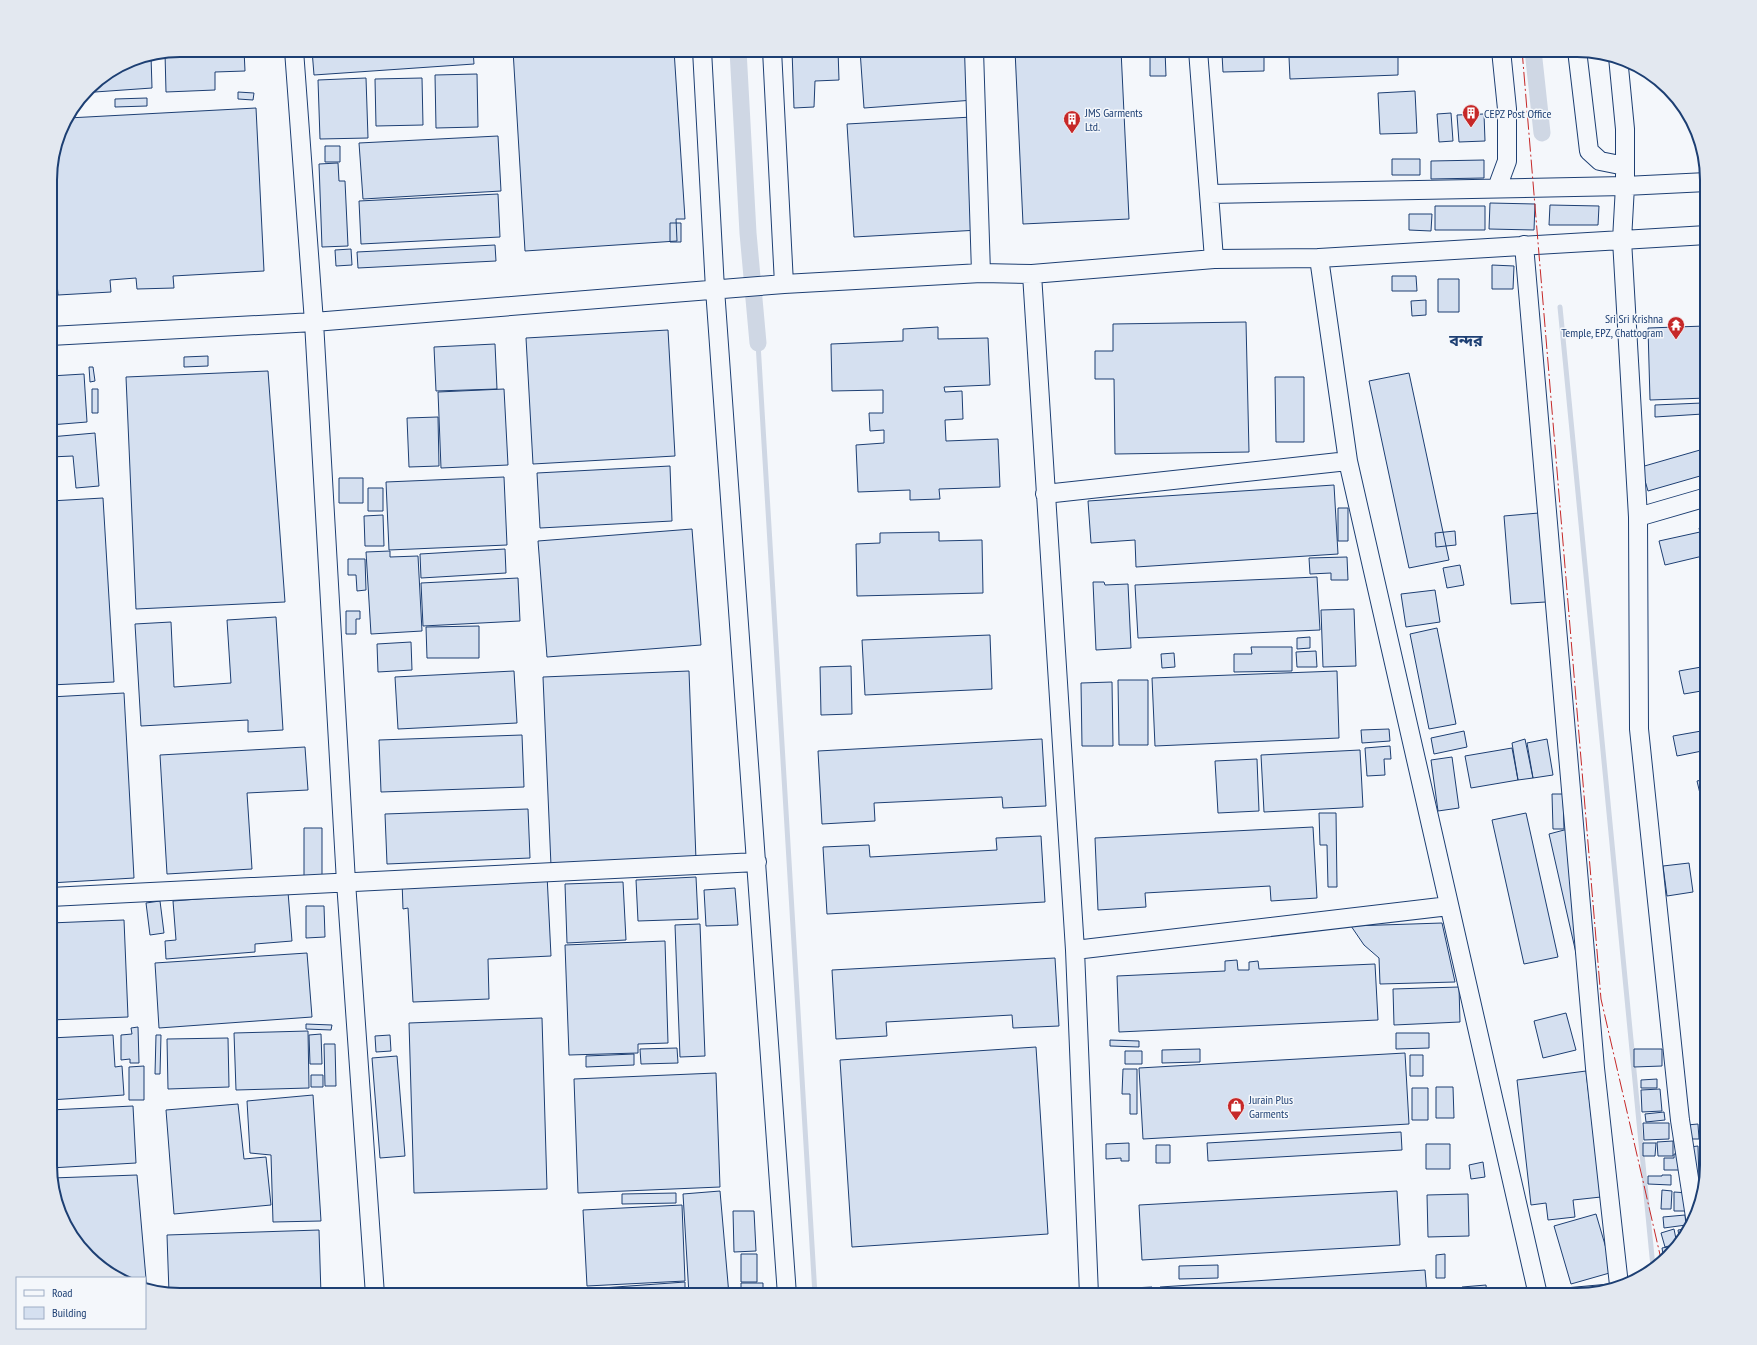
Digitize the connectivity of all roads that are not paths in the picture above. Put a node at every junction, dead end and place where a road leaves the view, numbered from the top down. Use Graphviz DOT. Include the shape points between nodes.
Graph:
graph roads {
  1 [pos="295,57"];
  2 [pos="703,57"];
  3 [pos="772,57"];
  4 [pos="974,57"];
  5 [pos="1199,57"];
  6 [pos="1501,57"];
  7 [pos="1578,57"];
  8 [pos="1619,65"];
  9 [pos="1625,166"];
  10 [pos="1700,182"];
  11 [pos="1625,186"];
  12 [pos="1497,188"];
  13 [pos="1210,194"];
  14 [pos="1700,235"];
  15 [pos="1622,240"];
  16 [pos="1524,245"];
  17 [pos="1318,258"];
  18 [pos="1214,259"];
  19 [pos="981,273"];
  20 [pos="1032,274"];
  21 [pos="784,284"];
  22 [pos="723,288"];
  23 [pos="314,322"];
  24 [pos="57,336"];
  25 [pos="1348,461"];
  26 [pos="1045,494"];
  27 [pos="1700,498"];
  28 [pos="1638,517"];
  29 [pos="757,862"];
  30 [pos="346,882"];
  31 [pos="57,897"];
  32 [pos="1449,906"];
  33 [pos="1075,950"];
  34 [pos="1693,1204"];
  35 [pos="1618,1280"];
  36 [pos="375,1288"];
  37 [pos="787,1288"];
  38 [pos="1089,1288"];
  39 [pos="1536,1288"];
  1 -- 23 [label="street"];
  2 -- 22 [label="street"];
  3 -- 21 [label="street"];
  4 -- 19 [label="street"];
  5 -- 13 [label="street"];
  6 -- 12 [label="street" via="1507,109 1507,161"];
  7 -- 9 [label="street" via="1589,151 1600,161"];
  8 -- 9 [label="street" via="1625,129"];
  9 -- 11 [label="street"];
  10 -- 11 [label="street"];
  11 -- 12 [label="street"];
  11 -- 15 [label="street"];
  12 -- 13 [label="street"];
  13 -- 18 [label="street"];
  14 -- 15 [label="street"];
  15 -- 16 [label="street"];
  15 -- 28 [label="street"];
  16 -- 17 [label="street"];
  16 -- 35 [label="street" via="1595,1068"];
  17 -- 18 [label="street"];
  17 -- 25 [label="street"];
  18 -- 20 [label="street"];
  19 -- 20 [label="street"];
  19 -- 21 [label="street"];
  20 -- 26 [label="street"];
  21 -- 22 [label="street"];
  22 -- 23 [label="street"];
  22 -- 29 [label="street"];
  23 -- 24 [label="street"];
  23 -- 30 [label="street"];
  25 -- 26 [label="street"];
  25 -- 32 [label="street"];
  26 -- 33 [label="street"];
  27 -- 28 [label="street"];
  28 -- 34 [label="street" via="1639,729 1680,1112"];
  29 -- 30 [label="street"];
  29 -- 37 [label="street"];
  30 -- 31 [label="street"];
  30 -- 36 [label="street"];
  32 -- 33 [label="street"];
  32 -- 39 [label="street"];
  33 -- 38 [label="street"];
}
